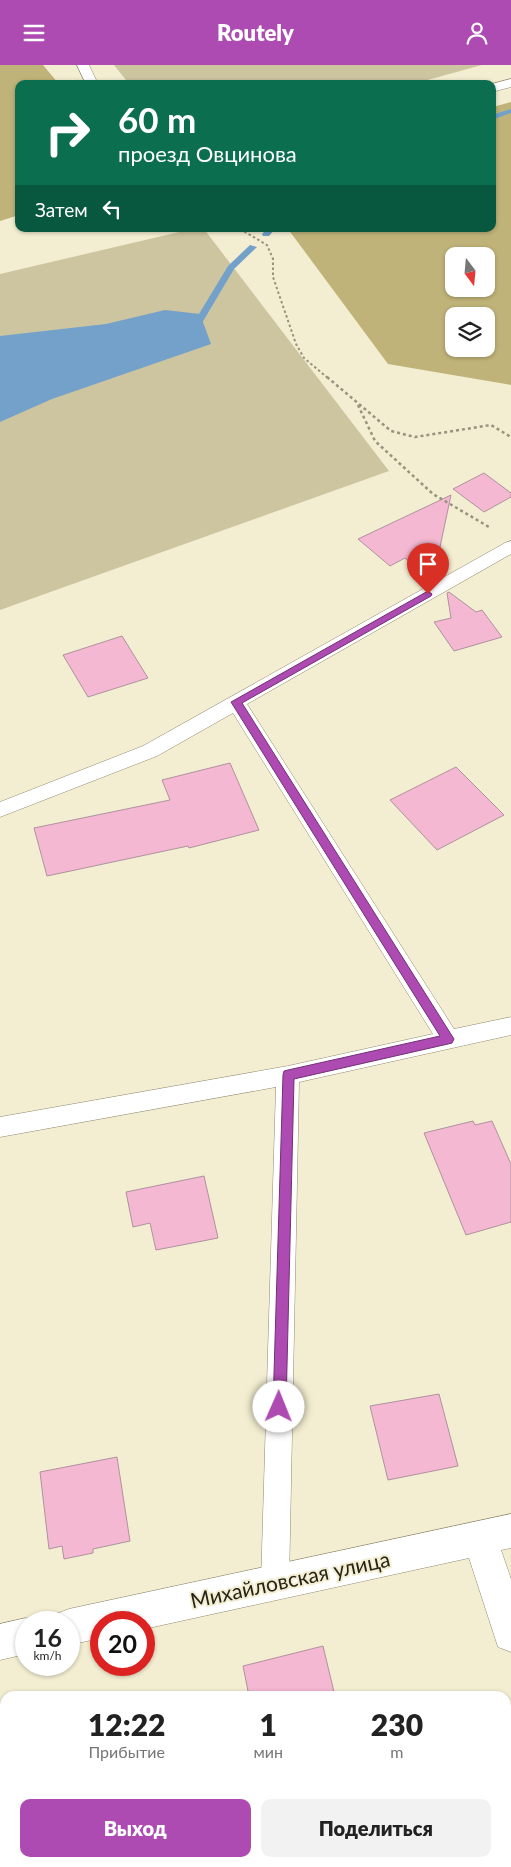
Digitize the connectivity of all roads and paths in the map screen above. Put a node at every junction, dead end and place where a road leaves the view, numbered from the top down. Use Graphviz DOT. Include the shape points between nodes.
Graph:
graph roads {
  1 [pos="84,65"];
  2 [pos="90,80"];
  3 [pos="511,83"];
  4 [pos="496,87"];
  5 [pos="245,232"];
  6 [pos="357,402"];
  7 [pos="511,437"];
  8 [pos="496,531"];
  9 [pos="511,547"];
  10 [pos="236,702"];
  11 [pos="0,811"];
  12 [pos="511,1025"];
  13 [pos="448,1039"];
  14 [pos="288,1075"];
  15 [pos="0,1127"];
  16 [pos="495,1535"];
  17 [pos="274,1583"];
  18 [pos="80,1625"];
  19 [pos="511,1634"];
  20 [pos="15,1639"];
  21 [pos="0,1642"];
  1 -- 2 [label="lane"];
  3 -- 4 [label="lane"];
  5 -- 6 [label="path" via="267,245 273,259 273,277 304,358"];
  6 -- 7 [label="path" via="391,431 415,437 491,425"];
  6 -- 8 [label="path" via="375,441 433,494"];
  9 -- 10 [label="lane"];
  10 -- 11 [label="lane" via="150,751"];
  10 -- 13 [label="lane"];
  12 -- 13 [label="lane"];
  13 -- 14 [label="lane"];
  14 -- 15 [label="lane"];
  14 -- 17 [label="lane"];
  16 -- 17 [label="street, Михайловская улица"];
  16 -- 19 [label="street"];
  17 -- 18 [label="street, Михайловская улица"];
  20 -- 21 [label="street"];
}
